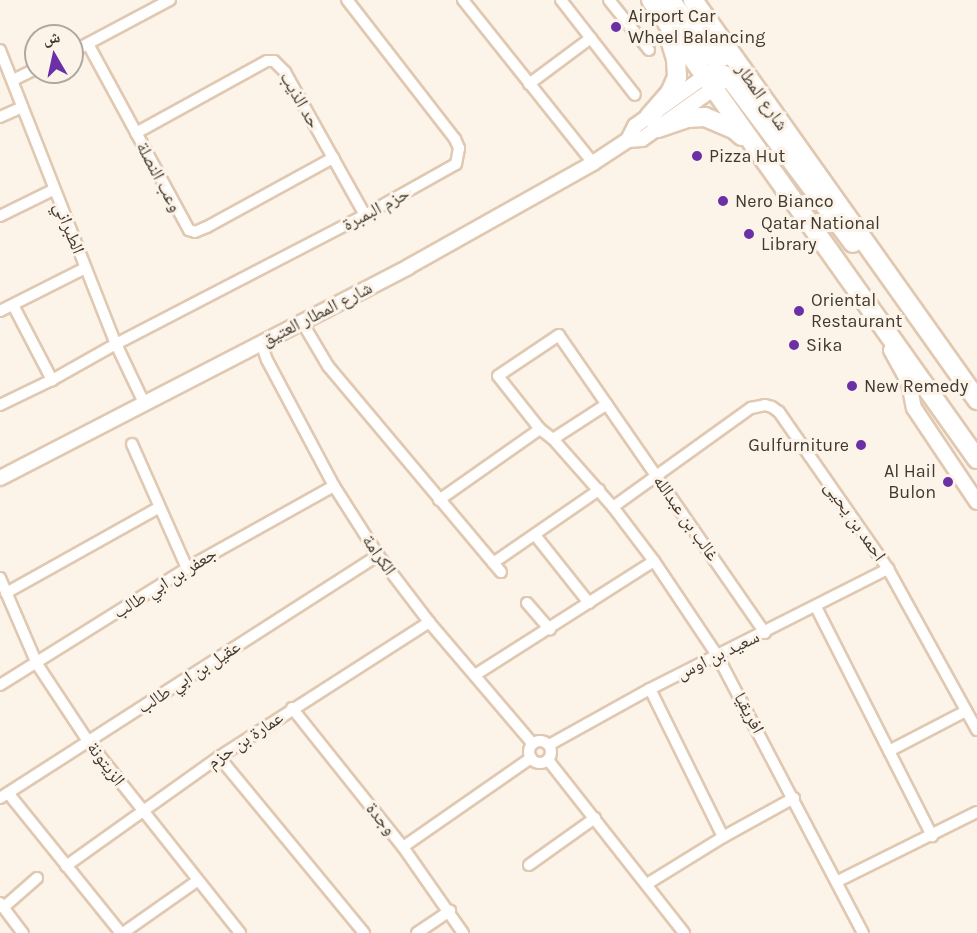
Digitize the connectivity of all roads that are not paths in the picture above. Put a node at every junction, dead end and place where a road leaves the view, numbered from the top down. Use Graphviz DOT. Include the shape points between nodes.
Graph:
graph roads {
  1 [pos="170,0"];
  2 [pos="347,0"];
  3 [pos="463,0"];
  4 [pos="561,0"];
  5 [pos="609,0"];
  6 [pos="693,0"];
  7 [pos="661,5"];
  8 [pos="591,38"];
  9 [pos="88,44"];
  10 [pos="725,44"];
  11 [pos="84,46"];
  12 [pos="0,50"];
  13 [pos="648,50"];
  14 [pos="735,73"];
  15 [pos="24,75"];
  16 [pos="14,80"];
  17 [pos="709,83"];
  18 [pos="528,84"];
  19 [pos="635,95"];
  20 [pos="22,106"];
  21 [pos="0,117"];
  22 [pos="653,123"];
  23 [pos="136,133"];
  24 [pos="760,151"];
  25 [pos="333,158"];
  26 [pos="593,164"];
  27 [pos="53,190"];
  28 [pos="365,215"];
  29 [pos="0,216"];
  30 [pos="85,268"];
  31 [pos="13,305"];
  32 [pos="0,311"];
  33 [pos="302,322"];
  34 [pos="887,331"];
  35 [pos="261,342"];
  36 [pos="116,344"];
  37 [pos="498,376"];
  38 [pos="52,380"];
  39 [pos="977,400"];
  40 [pos="144,403"];
  41 [pos="607,404"];
  42 [pos="0,405"];
  43 [pos="540,429"];
  44 [pos="553,439"];
  45 [pos="132,444"];
  46 [pos="977,459"];
  47 [pos="657,476"];
  48 [pos="0,478"];
  49 [pos="334,486"];
  50 [pos="599,490"];
  51 [pos="439,500"];
  52 [pos="977,502"];
  53 [pos="613,507"];
  54 [pos="158,508"];
  55 [pos="535,535"];
  56 [pos="378,555"];
  57 [pos="654,561"];
  58 [pos="493,563"];
  59 [pos="187,568"];
  60 [pos="888,569"];
  61 [pos="501,573"];
  62 [pos="0,578"];
  63 [pos="6,592"];
  64 [pos="527,603"];
  65 [pos="589,603"];
  66 [pos="816,607"];
  67 [pos="429,622"];
  68 [pos="550,629"];
  69 [pos="765,633"];
  70 [pos="717,655"];
  71 [pos="38,664"];
  72 [pos="475,675"];
  73 [pos="0,685"];
  74 [pos="650,689"];
  75 [pos="292,708"];
  76 [pos="966,711"];
  77 [pos="977,730"];
  78 [pos="88,741"];
  79 [pos="533,744"];
  80 [pos="549,745"];
  81 [pos="889,751"];
  82 [pos="219,757"];
  83 [pos="531,758"];
  84 [pos="548,760"];
  85 [pos="4,795"];
  86 [pos="794,798"];
  87 [pos="142,812"];
  88 [pos="977,812"];
  89 [pos="595,818"];
  90 [pos="932,836"];
  91 [pos="723,837"];
  92 [pos="403,847"];
  93 [pos="529,865"];
  94 [pos="66,866"];
  95 [pos="37,878"];
  96 [pos="197,881"];
  97 [pos="838,881"];
  98 [pos="647,884"];
  99 [pos="2,905"];
  100 [pos="450,911"];
  101 [pos="125,932"];
  102 [pos="24,933"];
  103 [pos="240,933"];
  104 [pos="364,933"];
  105 [pos="417,933"];
  106 [pos="463,933"];
  107 [pos="684,933"];
  108 [pos="863,933"];
  1 -- 9 [label="street"];
  2 -- 28 [label="street, حزم البمبرة" via="459,148 456,164 450,169"];
  3 -- 18 [label="street"];
  4 -- 8 [label="street"];
  5 -- 13 [label="street"];
  6 -- 10 [label="highway, شارع المطار"];
  7 -- 10 [label="highway" via="712,57 724,56"];
  7 -- 17 [label="highway, شارع المطار"];
  7 -- 22 [label="highway" via="676,58 677,77"];
  8 -- 18 [label="street"];
  8 -- 19 [label="street"];
  9 -- 11 [label="street"];
  9 -- 23 [label="street, وعب النصلة"];
  10 -- 14 [label="highway, شارع المطار"];
  12 -- 16 [label="street, الطبراني"];
  14 -- 17 [label="highway" via="717,72"];
  14 -- 39 [label="highway, شارع المطار" via="846,235 903,294"];
  15 -- 16 [label="street"];
  16 -- 20 [label="street, الطبراني"];
  17 -- 22 [label="street, شارع المطار العتيق"];
  17 -- 24 [label="highway, شارع المطار"];
  18 -- 26 [label="street"];
  20 -- 21 [label="street"];
  20 -- 27 [label="street, الطبراني"];
  22 -- 24 [label="highway" via="694,116 710,118 735,130"];
  22 -- 26 [label="street, شارع المطار العتيق" via="635,126 628,140"];
  23 -- 25 [label="street, حد الذيب" via="267,61 274,61 285,72"];
  23 -- 25 [label="street, وعب النصلة" via="183,223 195,232"];
  24 -- 34 [label="highway, شارع المطار"];
  25 -- 28 [label="street, حد الذيب"];
  26 -- 33 [label="street, شارع المطار العتيق"];
  27 -- 29 [label="street"];
  27 -- 30 [label="street, الطبراني"];
  28 -- 36 [label="street, حزم البمبرة"];
  30 -- 31 [label="street"];
  30 -- 36 [label="street, الطبراني"];
  31 -- 32 [label="street"];
  31 -- 38 [label="street"];
  33 -- 35 [label="street, شارع المطار العتيق"];
  33 -- 51 [label="street" via="328,366"];
  34 -- 46 [label="highway, شارع المطار"];
  34 -- 52 [label="street, شارع المطار" via="887,343 909,382 914,408"];
  35 -- 40 [label="street, شارع المطار العتيق"];
  35 -- 49 [label="street, الكرامة"];
  36 -- 38 [label="street, حزم البمبرة"];
  36 -- 40 [label="street, الطبراني"];
  37 -- 41 [label="street, غالب بن عبدالله" via="559,335"];
  37 -- 43 [label="street, افريقيا"];
  38 -- 42 [label="street, حزم البمبرة"];
  40 -- 48 [label="street, شارع المطار العتيق"];
  41 -- 44 [label="street"];
  41 -- 47 [label="street, غالب بن عبدالله"];
  43 -- 44 [label="street, افريقيا"];
  43 -- 51 [label="street"];
  44 -- 50 [label="street, افريقيا"];
  45 -- 54 [label="street"];
  47 -- 53 [label="street"];
  47 -- 60 [label="street, احمد بن يحيى" via="751,408 772,407"];
  47 -- 69 [label="street, غالب بن عبدالله"];
  49 -- 56 [label="street, الكرامة"];
  49 -- 59 [label="street, جعفر بن ابي طالب"];
  50 -- 53 [label="street, افريقيا"];
  50 -- 55 [label="street"];
  51 -- 58 [label="street"];
  53 -- 57 [label="street, افريقيا"];
  54 -- 59 [label="street"];
  54 -- 63 [label="street"];
  55 -- 58 [label="street"];
  55 -- 65 [label="street"];
  56 -- 67 [label="street, الكرامة"];
  56 -- 78 [label="street, عقيل بن ابي طالب"];
  57 -- 65 [label="street"];
  57 -- 70 [label="street, افريقيا"];
  58 -- 61 [label="street"];
  59 -- 71 [label="street, جعفر بن ابي طالب"];
  60 -- 66 [label="street, سعيد بن اوس"];
  60 -- 76 [label="street, احمد بن يحيى"];
  62 -- 63 [label="street, الزيتونة"];
  63 -- 71 [label="street, الزيتونة"];
  64 -- 68 [label="street"];
  65 -- 68 [label="street"];
  66 -- 69 [label="street, سعيد بن اوس"];
  66 -- 81 [label="street"];
  67 -- 72 [label="street, الكرامة"];
  67 -- 75 [label="street, عمارة بن حزم"];
  68 -- 72 [label="street"];
  69 -- 70 [label="street, سعيد بن اوس"];
  70 -- 74 [label="street, سعيد بن اوس"];
  70 -- 86 [label="street, افريقيا"];
  71 -- 73 [label="street, جعفر بن ابي طالب"];
  71 -- 78 [label="street, الزيتونة"];
  72 -- 79 [label="street, الكرامة"];
  74 -- 80 [label="street, سعيد بن اوس"];
  74 -- 91 [label="street"];
  75 -- 82 [label="street, عمارة بن حزم"];
  75 -- 92 [label="street, وجدة"];
  76 -- 77 [label="street, احمد بن يحيى"];
  76 -- 81 [label="street"];
  78 -- 85 [label="street, عقيل بن ابي طالب"];
  78 -- 87 [label="street, الزيتونة"];
  79 -- 80 [label="street" via="544,741"];
  79 -- 83 [label="street" via="529,750"];
  80 -- 84 [label="street"];
  81 -- 90 [label="street"];
  82 -- 87 [label="street, عمارة بن حزم"];
  82 -- 104 [label="street"];
  83 -- 84 [label="street" via="536,762"];
  83 -- 92 [label="street"];
  84 -- 89 [label="street"];
  85 -- 94 [label="street"];
  86 -- 91 [label="street"];
  86 -- 97 [label="street, افريقيا"];
  87 -- 94 [label="street, عمارة بن حزم"];
  87 -- 96 [label="street, الزيتونة"];
  88 -- 90 [label="street"];
  89 -- 93 [label="street"];
  89 -- 98 [label="street"];
  90 -- 97 [label="street"];
  91 -- 98 [label="street"];
  92 -- 100 [label="street, وجدة"];
  94 -- 101 [label="street"];
  95 -- 99 [label="street"];
  96 -- 101 [label="street"];
  96 -- 103 [label="street, الزيتونة"];
  97 -- 108 [label="street, افريقيا"];
  98 -- 107 [label="street"];
  99 -- 102 [label="street"];
  100 -- 105 [label="street"];
  100 -- 106 [label="street, وجدة"];
}
